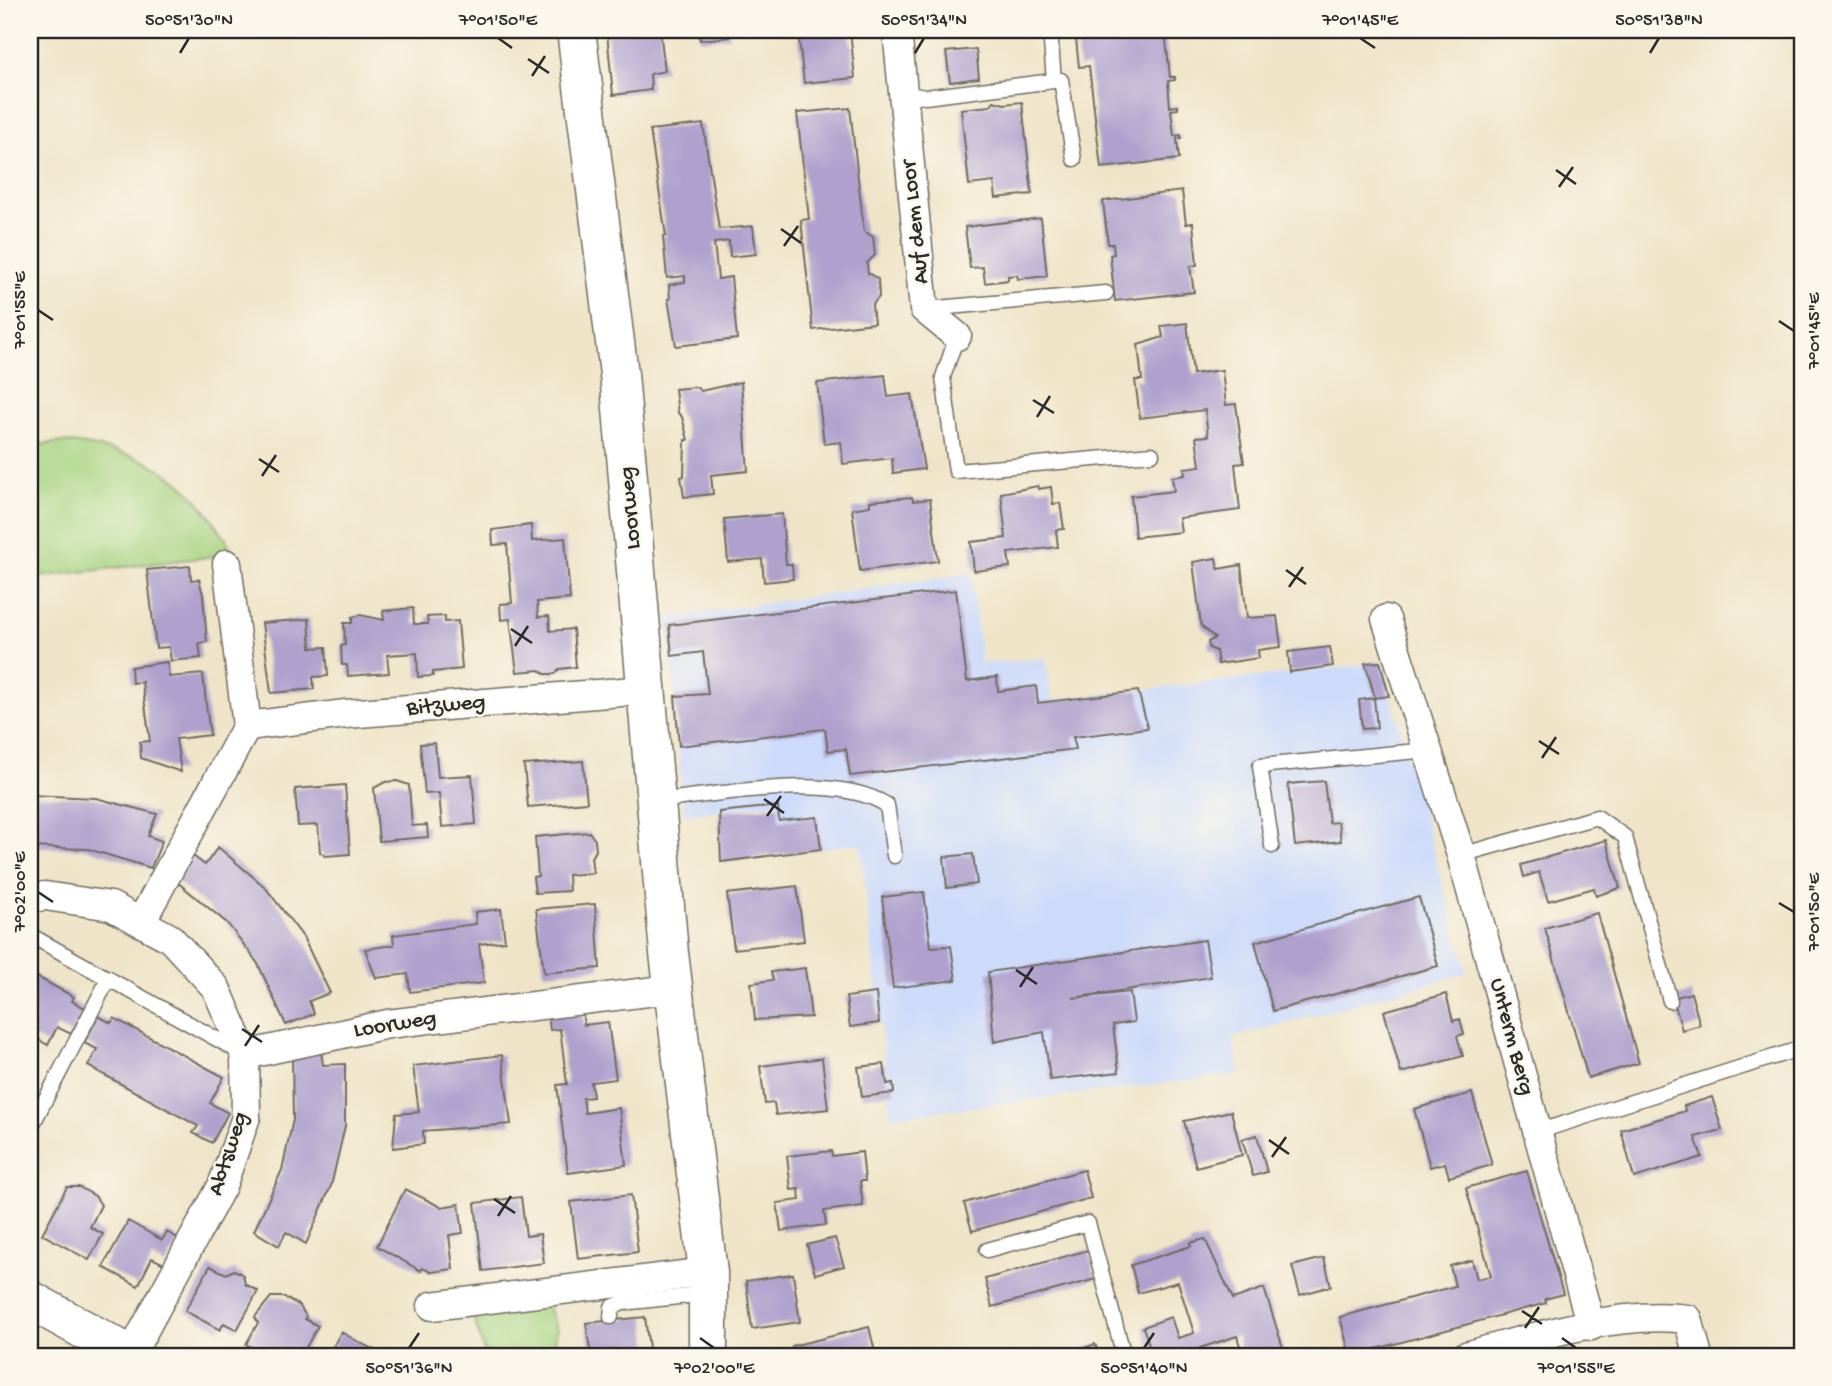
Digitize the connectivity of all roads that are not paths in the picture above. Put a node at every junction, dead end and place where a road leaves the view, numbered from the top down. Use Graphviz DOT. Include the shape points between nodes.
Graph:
graph roads {
  1 [pos="576,30"];
  2 [pos="897,30"];
  3 [pos="1050,30"];
  4 [pos="1054,81"];
  5 [pos="903,93"];
  6 [pos="1074,159"];
  7 [pos="1105,293"];
  8 [pos="924,309"];
  9 [pos="957,335"];
  10 [pos="1152,454"];
  11 [pos="227,564"];
  12 [pos="1386,619"];
  13 [pos="646,690"];
  14 [pos="247,726"];
  15 [pos="1428,750"];
  16 [pos="655,801"];
  17 [pos="1272,846"];
  18 [pos="1461,855"];
  19 [pos="894,856"];
  20 [pos="30,898"];
  21 [pos="142,920"];
  22 [pos="30,935"];
  23 [pos="110,978"];
  24 [pos="672,989"];
  25 [pos="1670,1001"];
  26 [pos="1802,1048"];
  27 [pos="245,1055"];
  28 [pos="30,1129"];
  29 [pos="1537,1132"];
  30 [pos="987,1250"];
  31 [pos="708,1283"];
  32 [pos="30,1300"];
  33 [pos="432,1306"];
  34 [pos="611,1317"];
  35 [pos="1591,1326"];
  36 [pos="1481,1354"];
  37 [pos="131,1356"];
  38 [pos="708,1356"];
  39 [pos="1124,1356"];
  40 [pos="1699,1356"];
  1 -- 13 [label="street, Loorweg" via="616,350"];
  2 -- 5 [label="street, Auf dem Loor"];
  3 -- 4 [label="lane"];
  4 -- 5 [label="lane" via="925,97"];
  4 -- 6 [label="lane" via="1061,80"];
  5 -- 8 [label="street, Auf dem Loor"];
  7 -- 8 [label="lane"];
  8 -- 9 [label="street, Auf dem Loor"];
  9 -- 10 [label="lane" via="943,377 956,471"];
  11 -- 14 [label="street"];
  12 -- 15 [label="street, Unterm Berg"];
  13 -- 14 [label="street, Bitzweg"];
  13 -- 16 [label="street, Loorweg"];
  14 -- 21 [label="street"];
  15 -- 17 [label="lane" via="1260,766"];
  15 -- 18 [label="street, Unterm Berg"];
  16 -- 19 [label="lane" via="806,785 876,798 887,805"];
  16 -- 24 [label="street, Loorweg"];
  18 -- 25 [label="lane" via="1597,817 1625,836"];
  18 -- 29 [label="street, Unterm Berg"];
  20 -- 21 [label="street, Abtsweg" via="111,906"];
  21 -- 27 [label="street, Abtsweg" via="170,938 215,988"];
  22 -- 23 [label="lane"];
  23 -- 27 [label="lane"];
  23 -- 28 [label="lane"];
  24 -- 27 [label="street, Loorweg" via="388,1024"];
  24 -- 31 [label="street, Loorweg"];
  26 -- 29 [label="lane"];
  27 -- 37 [label="street, Abtsweg" via="246,1117 222,1186"];
  29 -- 35 [label="street, Unterm Berg"];
  30 -- 39 [label="lane" via="1088,1223"];
  31 -- 33 [label="street"];
  31 -- 34 [label="lane" via="622,1303 612,1307"];
  31 -- 38 [label="street, Loorweg"];
  32 -- 37 [label="street"];
  35 -- 36 [label="street"];
  35 -- 40 [label="street" via="1657,1315 1688,1319"];
}
